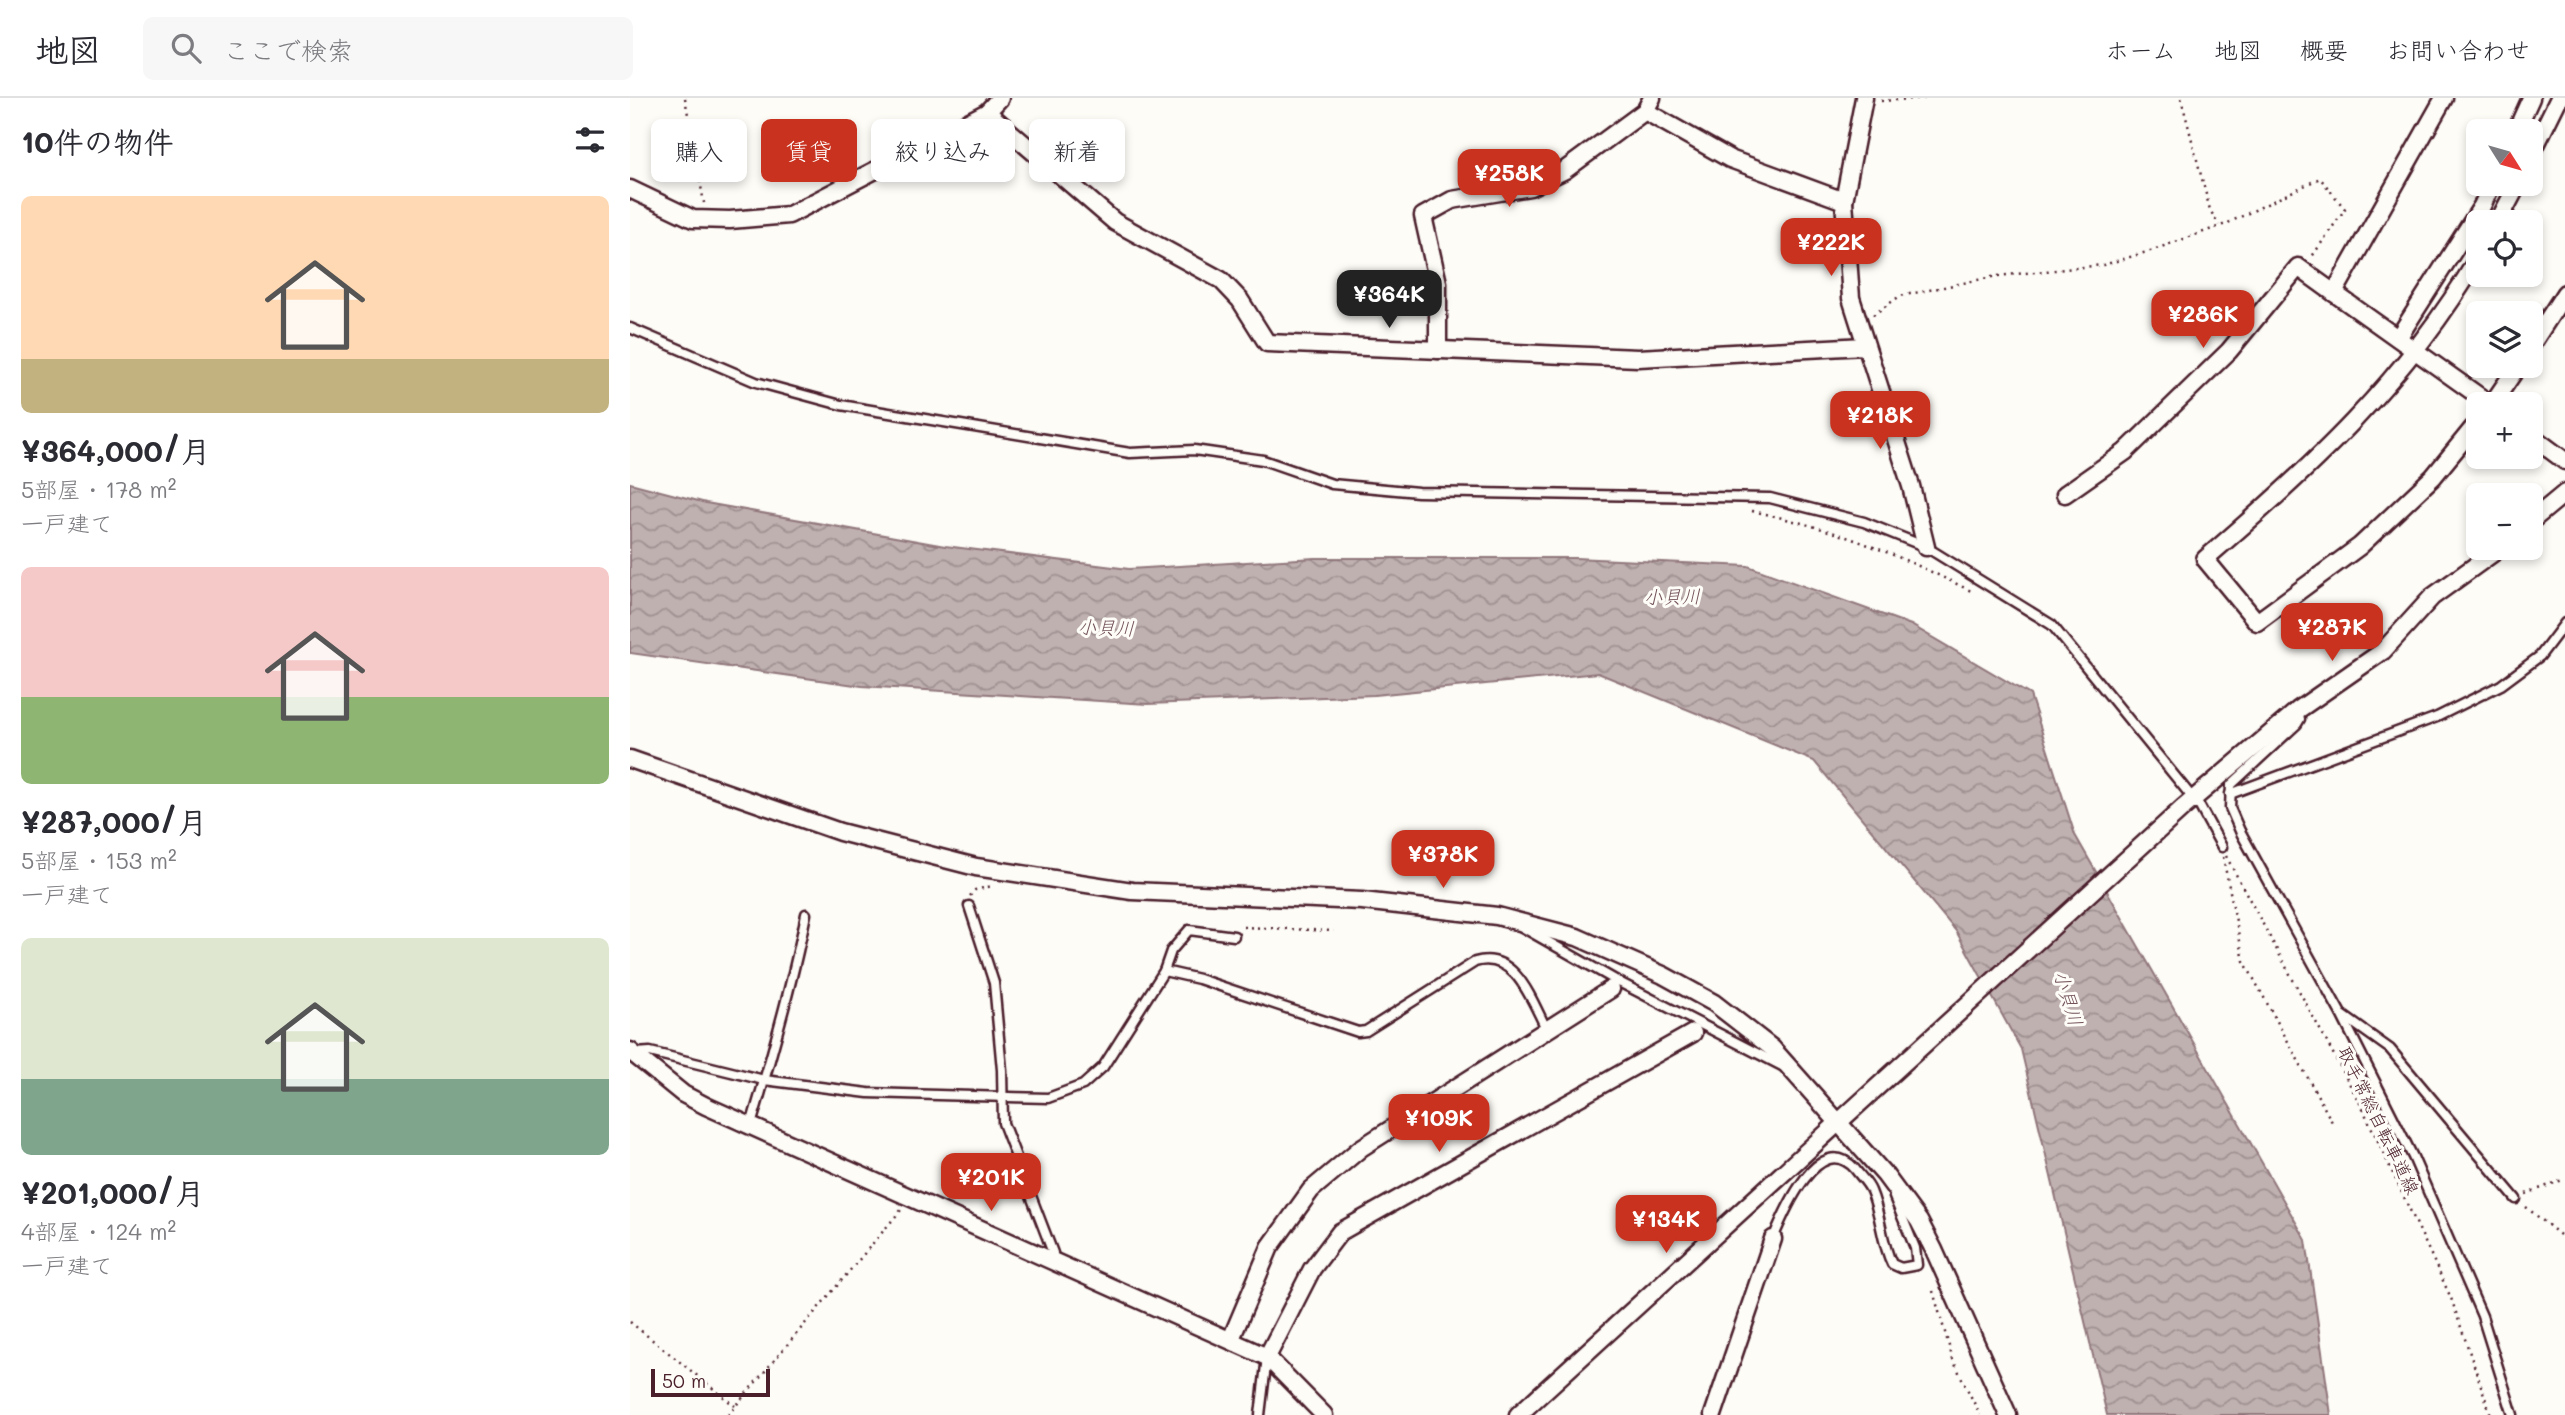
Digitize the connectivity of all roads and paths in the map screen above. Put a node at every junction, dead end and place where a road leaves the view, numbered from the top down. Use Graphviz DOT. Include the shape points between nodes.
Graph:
graph roads {
  1 [pos="685,98"];
  2 [pos="1000,98"];
  3 [pos="1927,98"];
  4 [pos="2181,98"];
  5 [pos="2444,98"];
  6 [pos="2531,98"];
  7 [pos="2559,98"];
  8 [pos="1864,100"];
  9 [pos="1648,105"];
  10 [pos="987,112"];
  11 [pos="2521,119"];
  12 [pos="2543,131"];
  13 [pos="630,189"];
  14 [pos="2487,196"];
  15 [pos="1844,201"];
  16 [pos="707,220"];
  17 [pos="2220,226"];
  18 [pos="2302,270"];
  19 [pos="2466,276"];
  20 [pos="2334,293"];
  21 [pos="2565,293"];
  22 [pos="1859,324"];
  23 [pos="2543,327"];
  24 [pos="630,328"];
  25 [pos="2398,338"];
  26 [pos="1866,346"];
  27 [pos="1438,350"];
  28 [pos="2416,351"];
  29 [pos="2474,392"];
  30 [pos="2466,437"];
  31 [pos="2543,445"];
  32 [pos="2565,461"];
  33 [pos="2565,493"];
  34 [pos="2065,494"];
  35 [pos="1749,510"];
  36 [pos="2543,511"];
  37 [pos="1926,547"];
  38 [pos="2483,560"];
  39 [pos="1978,594"];
  40 [pos="2565,623"];
  41 [pos="2298,710"];
  42 [pos="630,760"];
  43 [pos="2230,794"];
  44 [pos="2189,803"];
  45 [pos="2222,847"];
  46 [pos="1005,873"];
  47 [pos="969,906"];
  48 [pos="806,914"];
  49 [pos="1513,919"];
  50 [pos="1334,931"];
  51 [pos="1234,936"];
  52 [pos="1164,971"];
  53 [pos="1614,985"];
  54 [pos="2341,1014"];
  55 [pos="1696,1029"];
  56 [pos="1547,1030"];
  57 [pos="633,1052"];
  58 [pos="1797,1073"];
  59 [pos="764,1080"];
  60 [pos="1001,1097"];
  61 [pos="1844,1117"];
  62 [pos="2332,1122"];
  63 [pos="751,1125"];
  64 [pos="1885,1175"];
  65 [pos="2565,1179"];
  66 [pos="911,1196"];
  67 [pos="2515,1199"];
  68 [pos="2565,1238"];
  69 [pos="1773,1239"];
  70 [pos="1052,1261"];
  71 [pos="1933,1287"];
  72 [pos="630,1322"];
  73 [pos="1231,1339"];
  74 [pos="1267,1357"];
  75 [pos="735,1406"];
  76 [pos="727,1415"];
  77 [pos="1260,1415"];
  78 [pos="1324,1415"];
  79 [pos="1518,1415"];
  80 [pos="1713,1415"];
  81 [pos="1980,1415"];
  82 [pos="2008,1415"];
  83 [pos="2491,1415"];
  84 [pos="2513,1415"];
  1 -- 16 [label="path"];
  2 -- 10 [label="street"];
  3 -- 8 [label="path"];
  4 -- 17 [label="path" via="2210,210"];
  5 -- 20 [label="street"];
  6 -- 11 [label="street"];
  7 -- 12 [label="street"];
  8 -- 15 [label="street"];
  9 -- 15 [label="street" via="1730,159"];
  9 -- 27 [label="street" via="1564,170 1530,187 1452,200 1423,216 1438,284"];
  10 -- 16 [label="street" via="789,215"];
  10 -- 27 [label="street" via="1115,222 1220,280 1240,300 1267,343"];
  13 -- 16 [label="street" via="693,219"];
  14 -- 25 [label="street"];
  15 -- 22 [label="street" via="1851,298"];
  17 -- 18 [label="path" via="2320,178 2345,209"];
  17 -- 22 [label="path" via="2103,265 1997,276 1900,296"];
  18 -- 20 [label="street"];
  18 -- 34 [label="street" via="2298,267 2229,351 2125,452"];
  19 -- 28 [label="street"];
  20 -- 25 [label="street"];
  21 -- 23 [label="street"];
  22 -- 26 [label="street"];
  24 -- 37 [label="lane" via="756,382 888,415 1130,453 1194,450 1263,460 1332,484 1419,492 1770,498 1864,522"];
  25 -- 28 [label="street"];
  26 -- 27 [label="street" via="1638,358"];
  26 -- 37 [label="street"];
  28 -- 29 [label="street"];
  28 -- 30 [label="street" via="2337,442 2205,559 2257,622 2360,546 2433,477"];
  31 -- 32 [label="street"];
  33 -- 36 [label="street"];
  35 -- 39 [label="path" via="1866,541"];
  37 -- 44 [label="lane" via="2052,625"];
  38 -- 41 [label="street" via="2432,597 2383,651"];
  40 -- 43 [label="lane" via="2540,656 2480,696 2437,717"];
  41 -- 43 [label="lane" via="2301,719 2297,724 2237,776"];
  41 -- 44 [label="street"];
  42 -- 46 [label="street" via="840,832"];
  43 -- 54 [label="lane" via="2230,808 2248,849"];
  44 -- 45 [label="lane"];
  44 -- 61 [label="street"];
  45 -- 62 [label="path" via="2244,961"];
  45 -- 83 [label="path, 取手常総自転車道線" via="2362,1107 2451,1298"];
  46 -- 47 [label="path" via="1002,882 975,890"];
  46 -- 49 [label="street" via="1132,891 1362,901"];
  47 -- 60 [label="lane" via="994,983"];
  48 -- 59 [label="lane" via="792,986"];
  49 -- 53 [label="lane"];
  49 -- 58 [label="street" via="1577,937 1687,987 1748,1026"];
  50 -- 51 [label="path" via="1240,927"];
  51 -- 52 [label="lane" via="1189,930 1171,951"];
  52 -- 56 [label="lane" via="1358,1032 1475,962 1495,960 1514,972"];
  52 -- 60 [label="lane" via="1095,1076 1048,1098"];
  53 -- 55 [label="lane"];
  53 -- 56 [label="street"];
  54 -- 67 [label="lane" via="2390,1049"];
  54 -- 84 [label="lane" via="2413,1157 2482,1316"];
  55 -- 58 [label="lane"];
  55 -- 74 [label="street" via="1339,1232 1312,1269"];
  56 -- 73 [label="street" via="1360,1148 1311,1190 1269,1247"];
  57 -- 59 [label="lane" via="650,1052"];
  57 -- 63 [label="street" via="683,1094"];
  58 -- 61 [label="street"];
  59 -- 60 [label="lane" via="868,1093"];
  59 -- 63 [label="lane"];
  60 -- 70 [label="lane" via="1003,1123 1053,1253"];
  61 -- 64 [label="street"];
  61 -- 79 [label="street"];
  63 -- 66 [label="street"];
  64 -- 69 [label="lane" via="1915,1248 1917,1265 1900,1269 1892,1264 1871,1191 1852,1166 1838,1157 1829,1158 1806,1178"];
  64 -- 82 [label="street" via="1934,1250"];
  65 -- 67 [label="path"];
  66 -- 70 [label="street"];
  66 -- 75 [label="path"];
  67 -- 68 [label="path"];
  69 -- 80 [label="street"];
  70 -- 73 [label="street"];
  71 -- 81 [label="path" via="1953,1360"];
  72 -- 75 [label="path"];
  73 -- 74 [label="street"];
  74 -- 77 [label="lane"];
  74 -- 78 [label="street"];
  75 -- 76 [label="path"];
}
